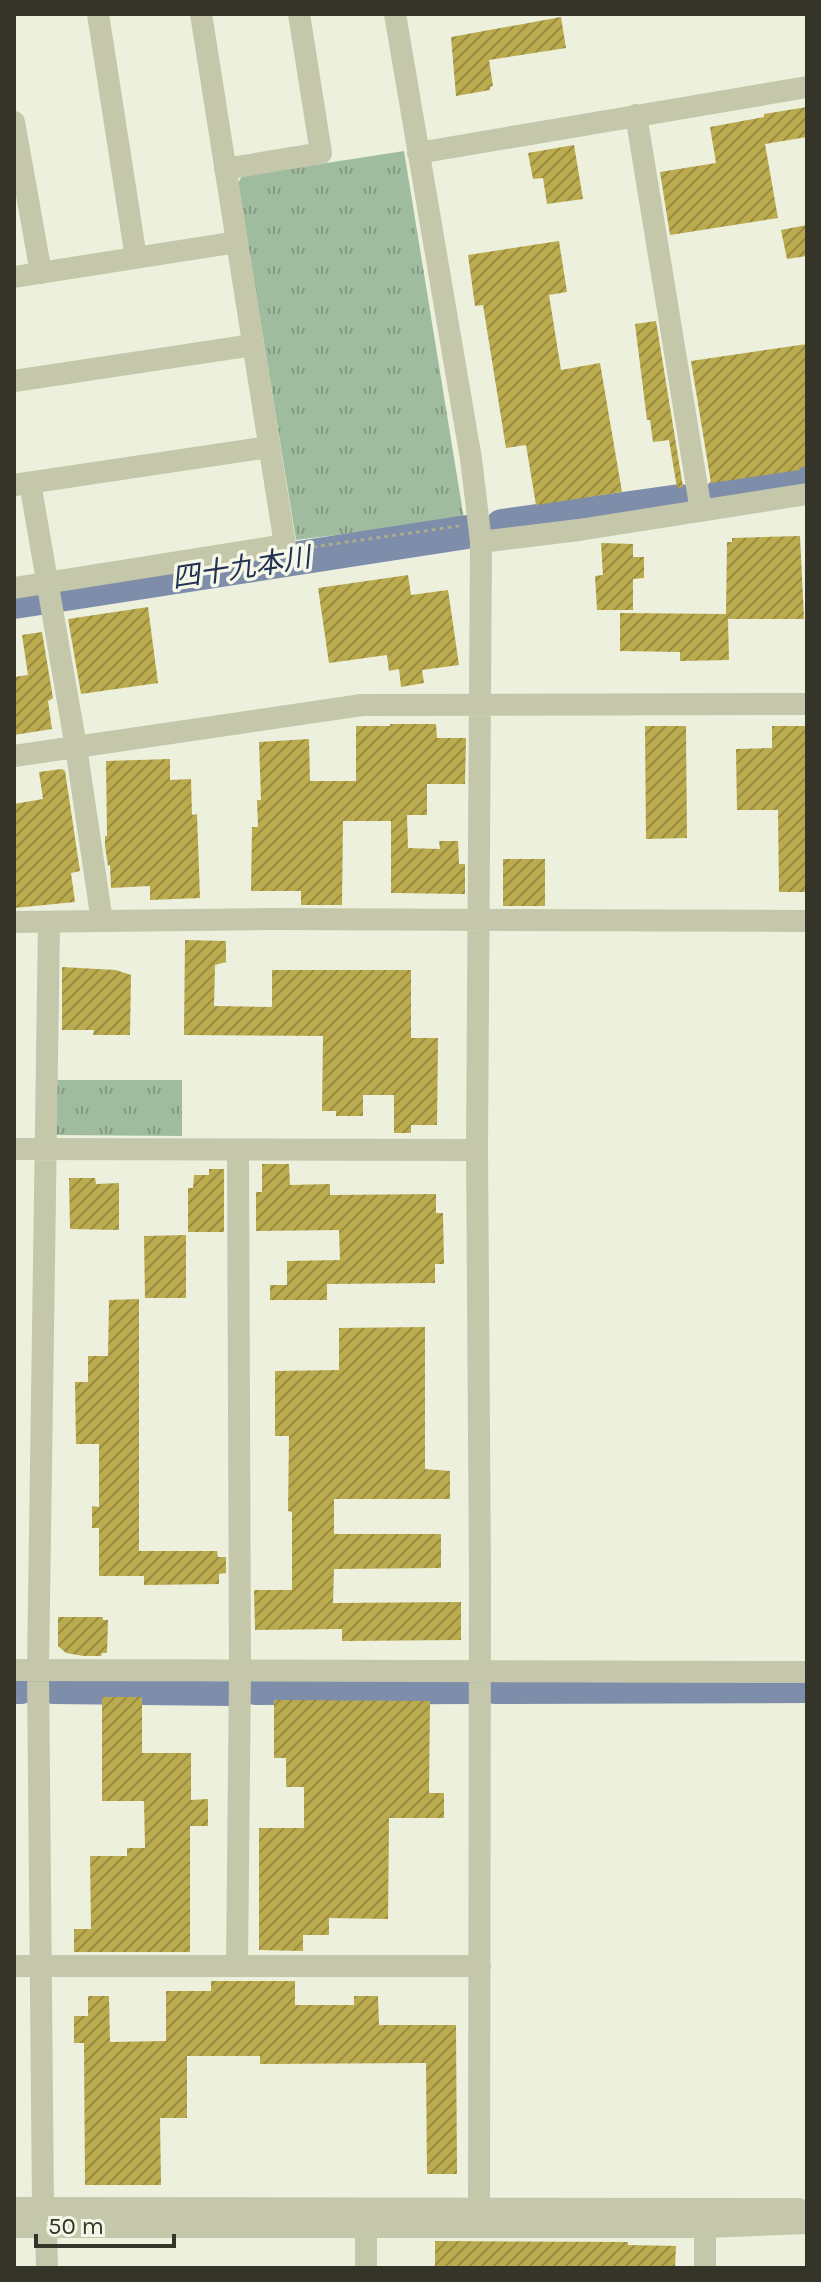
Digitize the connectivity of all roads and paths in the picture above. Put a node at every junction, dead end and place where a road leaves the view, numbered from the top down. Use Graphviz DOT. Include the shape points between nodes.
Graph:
graph roads {
  1 [pos="98,14"];
  2 [pos="201,14"];
  3 [pos="299,14"];
  4 [pos="395,14"];
  5 [pos="807,87"];
  6 [pos="636,115"];
  7 [pos="14,122"];
  8 [pos="418,153"];
  9 [pos="225,169"];
  10 [pos="237,242"];
  11 [pos="136,258"];
  12 [pos="41,273"];
  13 [pos="14,277"];
  14 [pos="253,345"];
  15 [pos="14,381"];
  16 [pos="269,447"];
  17 [pos="22,484"];
  18 [pos="807,494"];
  19 [pos="701,511"];
  20 [pos="480,532"];
  21 [pos="285,545"];
  22 [pos="48,583"];
  23 [pos="14,588"];
  24 [pos="481,704"];
  25 [pos="807,704"];
  26 [pos="76,747"];
  27 [pos="14,756"];
  28 [pos="480,920"];
  29 [pos="102,921"];
  30 [pos="807,921"];
  31 [pos="14,922"];
  32 [pos="49,922"];
  33 [pos="14,1149"];
  34 [pos="46,1149"];
  35 [pos="238,1150"];
  36 [pos="477,1150"];
  37 [pos="14,1670"];
  38 [pos="38,1670"];
  39 [pos="240,1670"];
  40 [pos="478,1670"];
  41 [pos="807,1672"];
  42 [pos="14,1966"];
  43 [pos="40,1966"];
  44 [pos="237,1966"];
  45 [pos="480,1966"];
  46 [pos="14,2208"];
  47 [pos="807,2208"];
  48 [pos="479,2209"];
  49 [pos="44,2218"];
  50 [pos="807,2223"];
  51 [pos="14,2227"];
  52 [pos="366,2227"];
  53 [pos="705,2227"];
  54 [pos="47,2268"];
  55 [pos="366,2268"];
  56 [pos="705,2268"];
  1 -- 11 [label="street"];
  2 -- 9 [label="street"];
  3 -- 9 [label="street" via="321,153"];
  4 -- 8 [label="street"];
  5 -- 6 [label="street"];
  6 -- 8 [label="street"];
  6 -- 19 [label="street"];
  7 -- 12 [label="street"];
  8 -- 20 [label="street"];
  9 -- 10 [label="street"];
  10 -- 11 [label="street"];
  10 -- 14 [label="street"];
  11 -- 12 [label="street"];
  12 -- 13 [label="street"];
  14 -- 15 [label="street"];
  14 -- 16 [label="street"];
  16 -- 17 [label="street"];
  16 -- 21 [label="street"];
  17 -- 22 [label="street"];
  18 -- 19 [label="street"];
  19 -- 20 [label="street" via="579,530"];
  20 -- 21 [label="path" via="304,548"];
  20 -- 24 [label="street"];
  21 -- 22 [label="street"];
  22 -- 23 [label="street"];
  22 -- 26 [label="street"];
  24 -- 25 [label="street"];
  24 -- 26 [label="street" via="362,705"];
  24 -- 28 [label="street"];
  26 -- 27 [label="street"];
  26 -- 29 [label="street"];
  28 -- 29 [label="street"];
  28 -- 30 [label="street"];
  28 -- 36 [label="street"];
  29 -- 32 [label="street"];
  31 -- 32 [label="street"];
  32 -- 34 [label="street"];
  33 -- 34 [label="street"];
  34 -- 35 [label="street"];
  34 -- 38 [label="street"];
  35 -- 36 [label="street"];
  35 -- 39 [label="street"];
  36 -- 40 [label="street"];
  37 -- 38 [label="street"];
  38 -- 39 [label="street"];
  38 -- 43 [label="street"];
  39 -- 40 [label="street"];
  39 -- 44 [label="street"];
  40 -- 41 [label="street"];
  40 -- 45 [label="street"];
  42 -- 43 [label="street"];
  43 -- 44 [label="street"];
  43 -- 49 [label="street"];
  44 -- 45 [label="street"];
  45 -- 48 [label="street"];
  46 -- 49 [label="street"];
  47 -- 48 [label="street"];
  48 -- 49 [label="street"];
  49 -- 51 [label="street"];
  49 -- 52 [label="street"];
  49 -- 54 [label="street"];
  50 -- 53 [label="street"];
  52 -- 53 [label="street"];
  52 -- 55 [label="street"];
  53 -- 56 [label="street"];
}
